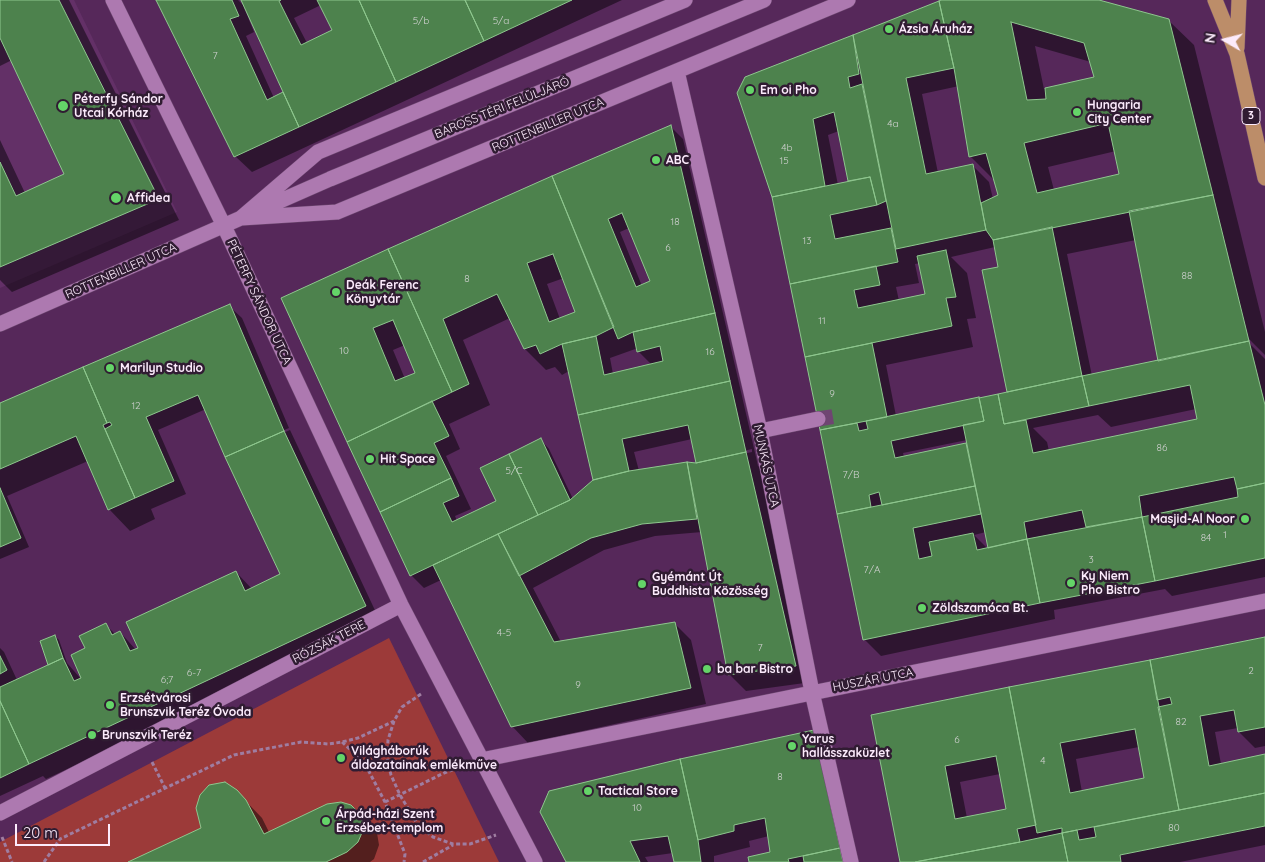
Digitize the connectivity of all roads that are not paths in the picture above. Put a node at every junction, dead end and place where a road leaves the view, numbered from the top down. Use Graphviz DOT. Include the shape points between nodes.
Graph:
graph roads {
  1 [pos="113,0"];
  2 [pos="764,0"];
  3 [pos="848,0"];
  4 [pos="1215,0"];
  5 [pos="1239,0"];
  6 [pos="681,1"];
  7 [pos="1237,54"];
  8 [pos="676,71"];
  9 [pos="1265,178"];
  10 [pos="241,218"];
  11 [pos="224,226"];
  12 [pos="0,324"];
  13 [pos="818,419"];
  14 [pos="760,431"];
  15 [pos="1265,601"];
  16 [pos="401,605"];
  17 [pos="812,692"];
  18 [pos="481,760"];
  19 [pos="0,813"];
  20 [pos="535,862"];
  21 [pos="851,862"];
  1 -- 11 [label="street, PÉTERFY SÁNDOR UTCA"];
  2 -- 10 [label="street, BAROSS TÉRI FELÜLJÁRÓ"];
  3 -- 8 [label="street, ROTTENBILLER UTCA"];
  4 -- 7 [label="main road, 3"];
  5 -- 7 [label="main road, 3"];
  6 -- 10 [label="street, ROTTENBILLER UTCA" via="318,152"];
  7 -- 9 [label="main road, 3"];
  8 -- 10 [label="street, ROTTENBILLER UTCA" via="337,212"];
  8 -- 14 [label="street, MUNKÁS UTCA"];
  10 -- 11 [label="street, ROTTENBILLER UTCA"];
  11 -- 12 [label="street, ROTTENBILLER UTCA"];
  11 -- 16 [label="street, PÉTERFY SÁNDOR UTCA"];
  13 -- 14 [label="street"];
  14 -- 17 [label="street, MUNKÁS UTCA"];
  15 -- 17 [label="street, HUSZÁR UTCA"];
  16 -- 18 [label="street"];
  16 -- 19 [label="street, RÓZSÁK TERE"];
  17 -- 18 [label="street, HUSZÁR UTCA"];
  17 -- 21 [label="street, MUNKÁS UTCA"];
  18 -- 20 [label="street"];
}
